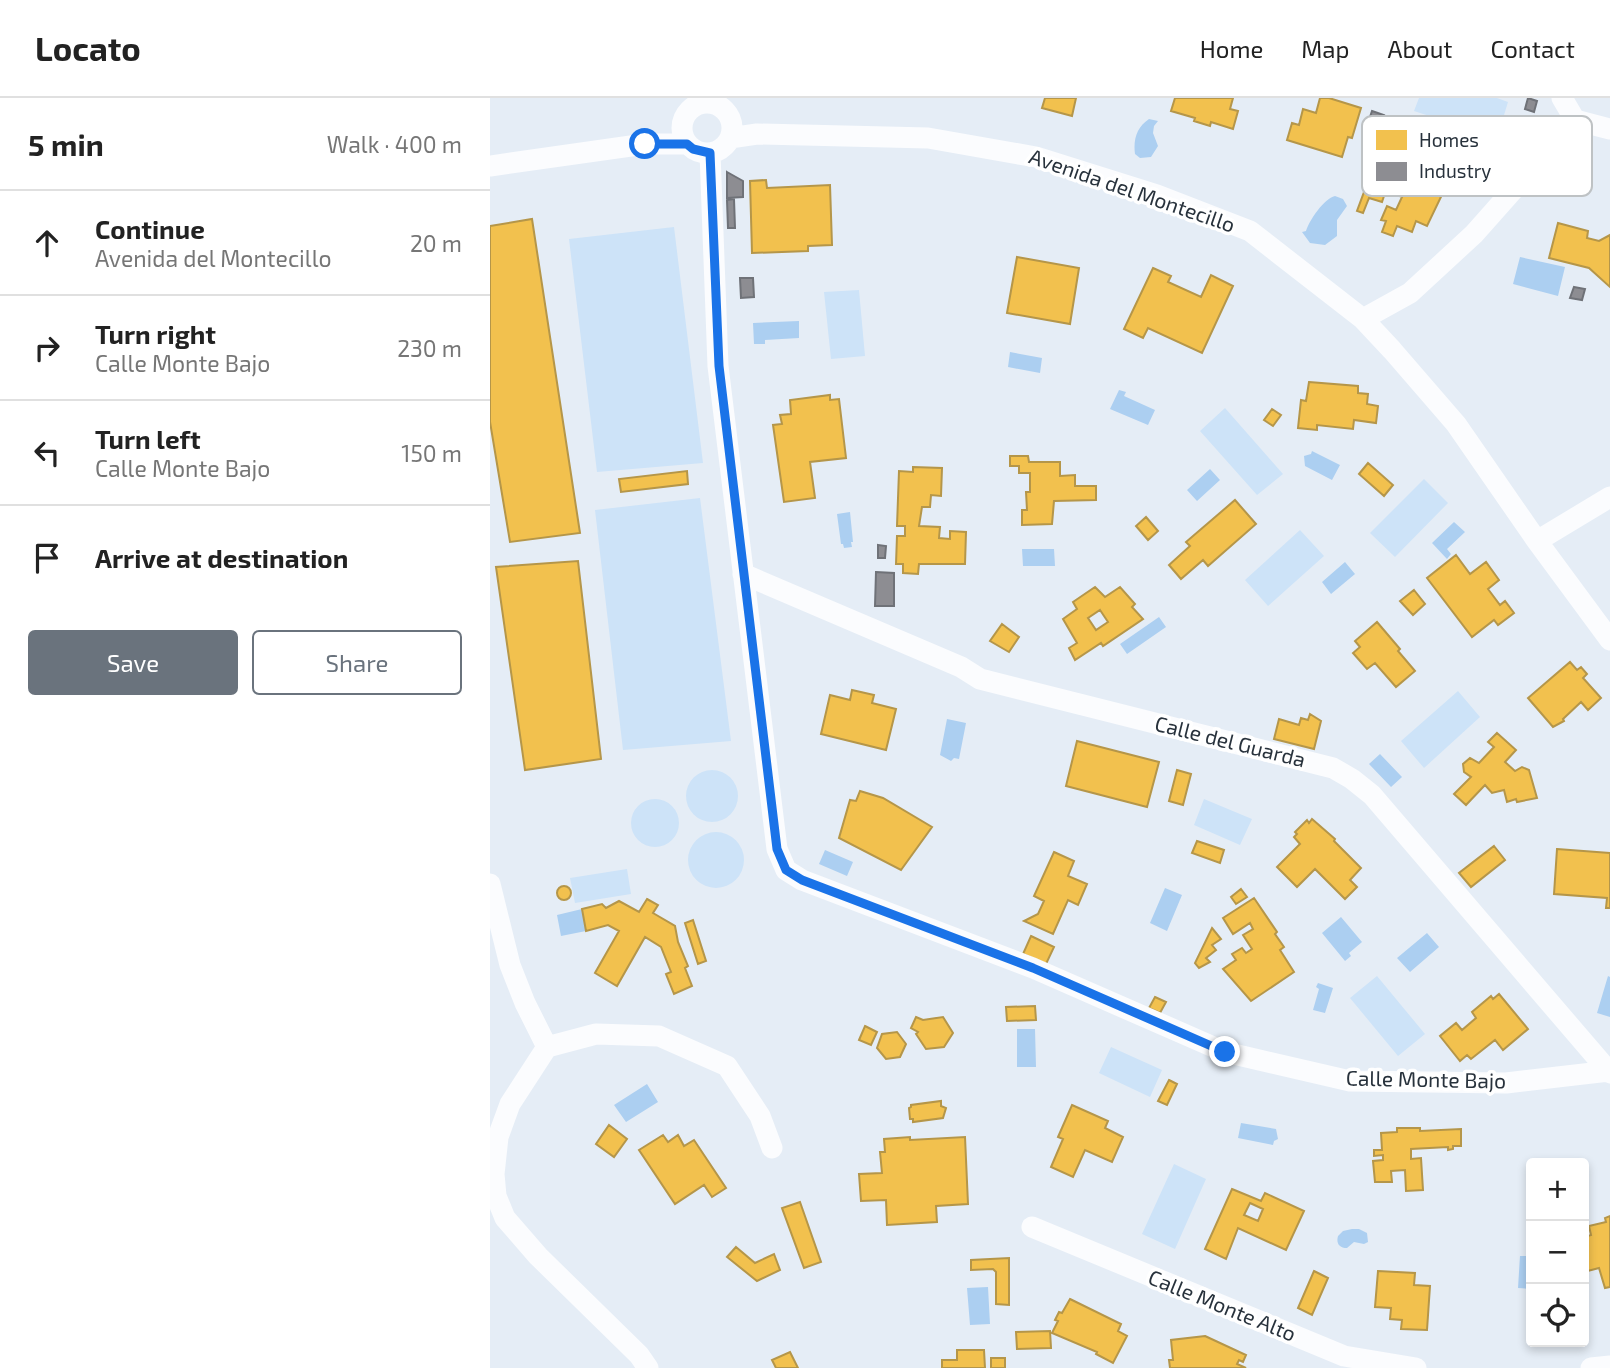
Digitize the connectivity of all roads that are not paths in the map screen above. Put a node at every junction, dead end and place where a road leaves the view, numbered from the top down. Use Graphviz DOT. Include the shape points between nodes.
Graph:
graph roads {
  1 [pos="1562,98"];
  2 [pos="706,101"];
  3 [pos="1573,116"];
  4 [pos="1592,124"];
  5 [pos="730,129"];
  6 [pos="1610,129"];
  7 [pos="684,135"];
  8 [pos="710,153"];
  9 [pos="490,166"];
  10 [pos="1508,196"];
  11 [pos="1363,319"];
  12 [pos="1610,497"];
  13 [pos="1537,541"];
  14 [pos="743,574"];
  15 [pos="1610,640"];
  16 [pos="490,884"];
  17 [pos="547,1047"];
  18 [pos="1610,1072"];
  19 [pos="772,1148"];
  20 [pos="1032,1227"];
  21 [pos="1610,1366"];
  22 [pos="648,1368"];
  23 [pos="1416,1368"];
  24 [pos="1591,1368"];
  1 -- 3 [label="street"];
  2 -- 5 [label="street" via="719,107"];
  2 -- 7 [label="street" via="688,112"];
  4 -- 6 [label="street"];
  5 -- 8 [label="street" via="718,151"];
  5 -- 11 [label="street, Avenida del Montecillo" via="757,134 928,138 1036,157 1157,195 1250,231"];
  7 -- 8 [label="street" via="693,149"];
  7 -- 9 [label="street"];
  8 -- 14 [label="street, Calle Monte Bajo" via="719,366"];
  10 -- 11 [label="street" via="1410,293"];
  11 -- 13 [label="street, Avenida del Montecillo" via="1456,424"];
  12 -- 13 [label="street"];
  13 -- 15 [label="street, Avenida del Montecillo"];
  14 -- 18 [label="street, Calle del Guarda" via="980,679 1343,773 1372,795"];
  14 -- 18 [label="street, Calle Monte Bajo" via="777,849 786,870 802,880 1033,968 1225,1052 1350,1082 1506,1083"];
  16 -- 17 [label="street" via="510,965"];
  17 -- 19 [label="street" via="596,1034 659,1036 727,1066 760,1116"];
  17 -- 22 [label="street" via="510,1104 502,1126 494,1174 496,1196 505,1218 538,1256"];
  20 -- 23 [label="street, Calle Monte Alto" via="1344,1356"];
  21 -- 24 [label="street"];
}
